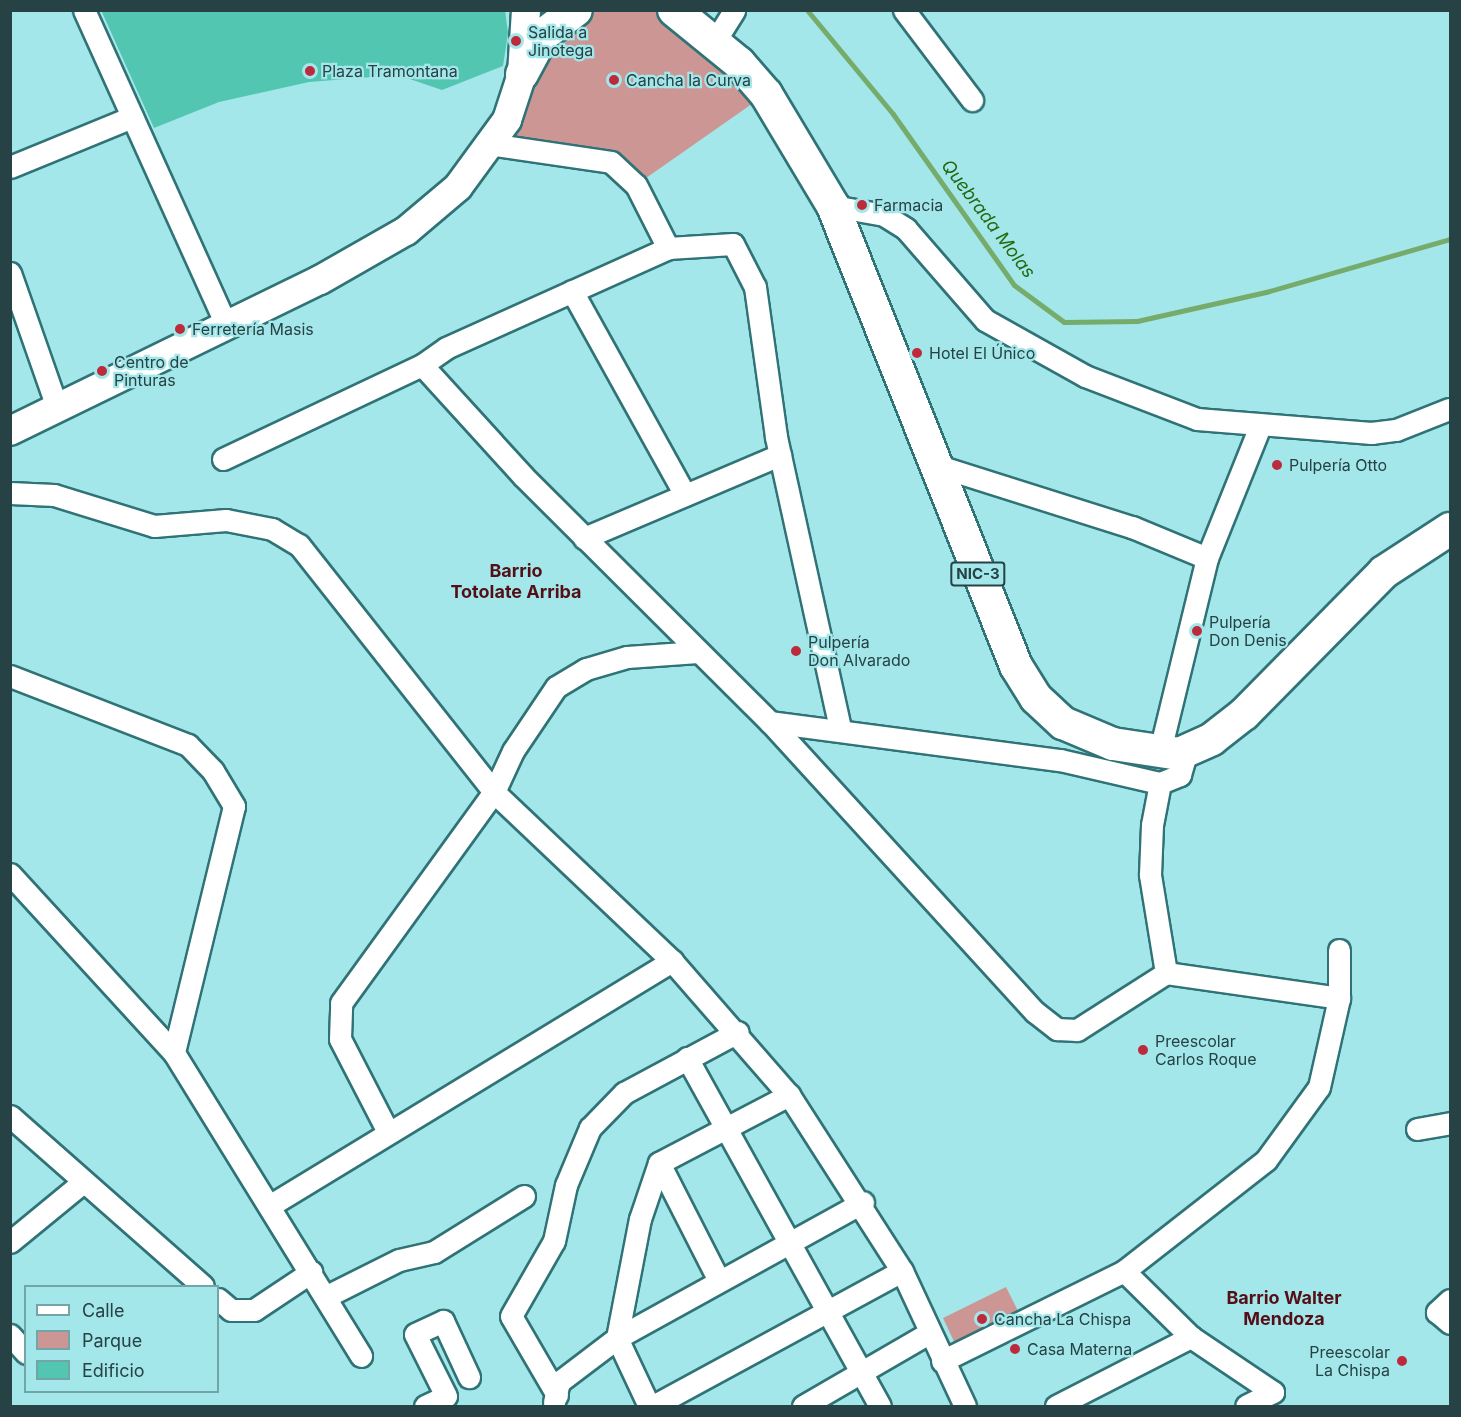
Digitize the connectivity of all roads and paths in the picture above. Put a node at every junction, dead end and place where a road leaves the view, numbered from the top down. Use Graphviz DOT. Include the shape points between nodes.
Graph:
graph roads {
  1 [pos="84,10"];
  2 [pos="526,10"];
  3 [pos="576,10"];
  4 [pos="674,10"];
  5 [pos="734,10"];
  6 [pos="904,10"];
  7 [pos="715,41"];
  8 [pos="522,74"];
  9 [pos="972,100"];
  10 [pos="132,117"];
  11 [pos="489,144"];
  12 [pos="10,168"];
  13 [pos="832,207"];
  14 [pos="668,248"];
  15 [pos="10,273"];
  16 [pos="572,291"];
  17 [pos="227,327"];
  18 [pos="422,365"];
  19 [pos="57,407"];
  20 [pos="1449,410"];
  21 [pos="1260,424"];
  22 [pos="10,431"];
  23 [pos="780,455"];
  24 [pos="223,459"];
  25 [pos="935,465"];
  26 [pos="12,494"];
  27 [pos="685,495"];
  28 [pos="1450,529"];
  29 [pos="584,538"];
  30 [pos="1207,558"];
  31 [pos="698,652"];
  32 [pos="10,676"];
  33 [pos="770,722"];
  34 [pos="840,729"];
  35 [pos="1174,751"];
  36 [pos="1160,783"];
  37 [pos="494,792"];
  38 [pos="10,874"];
  39 [pos="1339,950"];
  40 [pos="672,961"];
  41 [pos="1166,973"];
  42 [pos="1339,998"];
  43 [pos="738,1032"];
  44 [pos="174,1053"];
  45 [pos="687,1058"];
  46 [pos="789,1095"];
  47 [pos="10,1116"];
  48 [pos="1450,1123"];
  49 [pos="728,1129"];
  50 [pos="1417,1129"];
  51 [pos="387,1130"];
  52 [pos="659,1163"];
  53 [pos="83,1182"];
  54 [pos="524,1196"];
  55 [pos="862,1202"];
  56 [pos="269,1206"];
  57 [pos="787,1240"];
  58 [pos="10,1242"];
  59 [pos="902,1271"];
  60 [pos="1124,1271"];
  61 [pos="311,1272"];
  62 [pos="718,1279"];
  63 [pos="201,1285"];
  64 [pos="327,1296"];
  65 [pos="219,1300"];
  66 [pos="1450,1300"];
  67 [pos="822,1310"];
  68 [pos="1450,1323"];
  69 [pos="929,1334"];
  70 [pos="10,1335"];
  71 [pos="1191,1337"];
  72 [pos="616,1338"];
  73 [pos="24,1351"];
  74 [pos="362,1356"];
  75 [pos="942,1361"];
  76 [pos="861,1372"];
  77 [pos="469,1377"];
  78 [pos="554,1401"];
  79 [pos="962,1406"];
  80 [pos="425,1407"];
  81 [pos="651,1407"];
  82 [pos="803,1407"];
  83 [pos="880,1407"];
  84 [pos="1056,1407"];
  85 [pos="1246,1407"];
  1 -- 10 [label="street"];
  2 -- 8 [label="main road"];
  3 -- 8 [label="main road" via="543,35"];
  4 -- 7 [label="main road, NIC-3"];
  5 -- 7 [label="street"];
  6 -- 9 [label="street"];
  7 -- 13 [label="main road, NIC-3" via="766,94"];
  8 -- 11 [label="main road" via="507,120"];
  10 -- 12 [label="street"];
  10 -- 17 [label="street"];
  11 -- 14 [label="street" via="611,162 636,185"];
  11 -- 17 [label="main road" via="458,187 406,231"];
  13 -- 21 [label="street" via="884,215 906,229 985,320 1085,376 1197,419"];
  13 -- 25 [label="main road, NIC-3"];
  14 -- 16 [label="street"];
  14 -- 23 [label="street" via="733,244 745,260 755,287"];
  15 -- 19 [label="street"];
  16 -- 18 [label="street" via="446,348"];
  16 -- 27 [label="street"];
  17 -- 19 [label="main road"];
  18 -- 24 [label="street"];
  18 -- 29 [label="street"];
  19 -- 22 [label="main road"];
  20 -- 21 [label="street" via="1396,430 1371,433"];
  21 -- 30 [label="street"];
  23 -- 27 [label="street"];
  23 -- 34 [label="street"];
  25 -- 30 [label="street" via="1131,527"];
  25 -- 35 [label="main road, NIC-3" via="1016,666 1036,698 1084,735"];
  26 -- 37 [label="street" via="54,495 154,526 226,520 272,529 299,545"];
  27 -- 29 [label="street"];
  28 -- 35 [label="main road" via="1384,572 1244,714"];
  29 -- 31 [label="street"];
  30 -- 35 [label="street"];
  31 -- 33 [label="street"];
  31 -- 37 [label="street" via="627,657 586,669 556,687 513,751"];
  32 -- 44 [label="street" via="188,744 213,771 234,806"];
  33 -- 34 [label="street"];
  33 -- 41 [label="street" via="1057,1029 1077,1030"];
  34 -- 36 [label="street" via="1060,760"];
  35 -- 36 [label="street" via="1180,775"];
  36 -- 41 [label="street" via="1150,875"];
  37 -- 40 [label="street"];
  37 -- 51 [label="street" via="341,1003 340,1039"];
  38 -- 44 [label="street"];
  39 -- 42 [label="street"];
  40 -- 43 [label="street"];
  40 -- 51 [label="street"];
  41 -- 42 [label="street"];
  42 -- 60 [label="street" via="1319,1087 1266,1160"];
  43 -- 45 [label="street"];
  43 -- 46 [label="street"];
  44 -- 56 [label="street"];
  45 -- 49 [label="street"];
  45 -- 78 [label="street" via="624,1093 590,1128 566,1185 554,1241 511,1316"];
  46 -- 49 [label="street"];
  46 -- 55 [label="street"];
  47 -- 53 [label="street"];
  48 -- 50 [label="street"];
  49 -- 52 [label="street"];
  49 -- 57 [label="street"];
  51 -- 56 [label="street"];
  52 -- 62 [label="street"];
  52 -- 72 [label="street" via="640,1219"];
  53 -- 58 [label="street"];
  53 -- 63 [label="street"];
  54 -- 64 [label="street" via="434,1252 399,1260"];
  55 -- 57 [label="street"];
  55 -- 59 [label="street"];
  56 -- 61 [label="street"];
  57 -- 62 [label="street"];
  57 -- 67 [label="street"];
  59 -- 67 [label="street"];
  59 -- 69 [label="street"];
  60 -- 71 [label="street"];
  60 -- 75 [label="street"];
  61 -- 64 [label="street"];
  61 -- 65 [label="street" via="254,1310 231,1310"];
  62 -- 72 [label="street"];
  64 -- 74 [label="street"];
  66 -- 68 [label="street" via="1437,1312"];
  67 -- 76 [label="street"];
  67 -- 81 [label="street"];
  69 -- 75 [label="street"];
  69 -- 76 [label="street"];
  70 -- 73 [label="street"];
  71 -- 84 [label="street"];
  71 -- 85 [label="street" via="1273,1392"];
  72 -- 78 [label="street" via="559,1382"];
  72 -- 81 [label="street"];
  75 -- 79 [label="street"];
  76 -- 82 [label="street"];
  76 -- 83 [label="street"];
  77 -- 80 [label="street" via="443,1321 415,1334 446,1396"];
}
